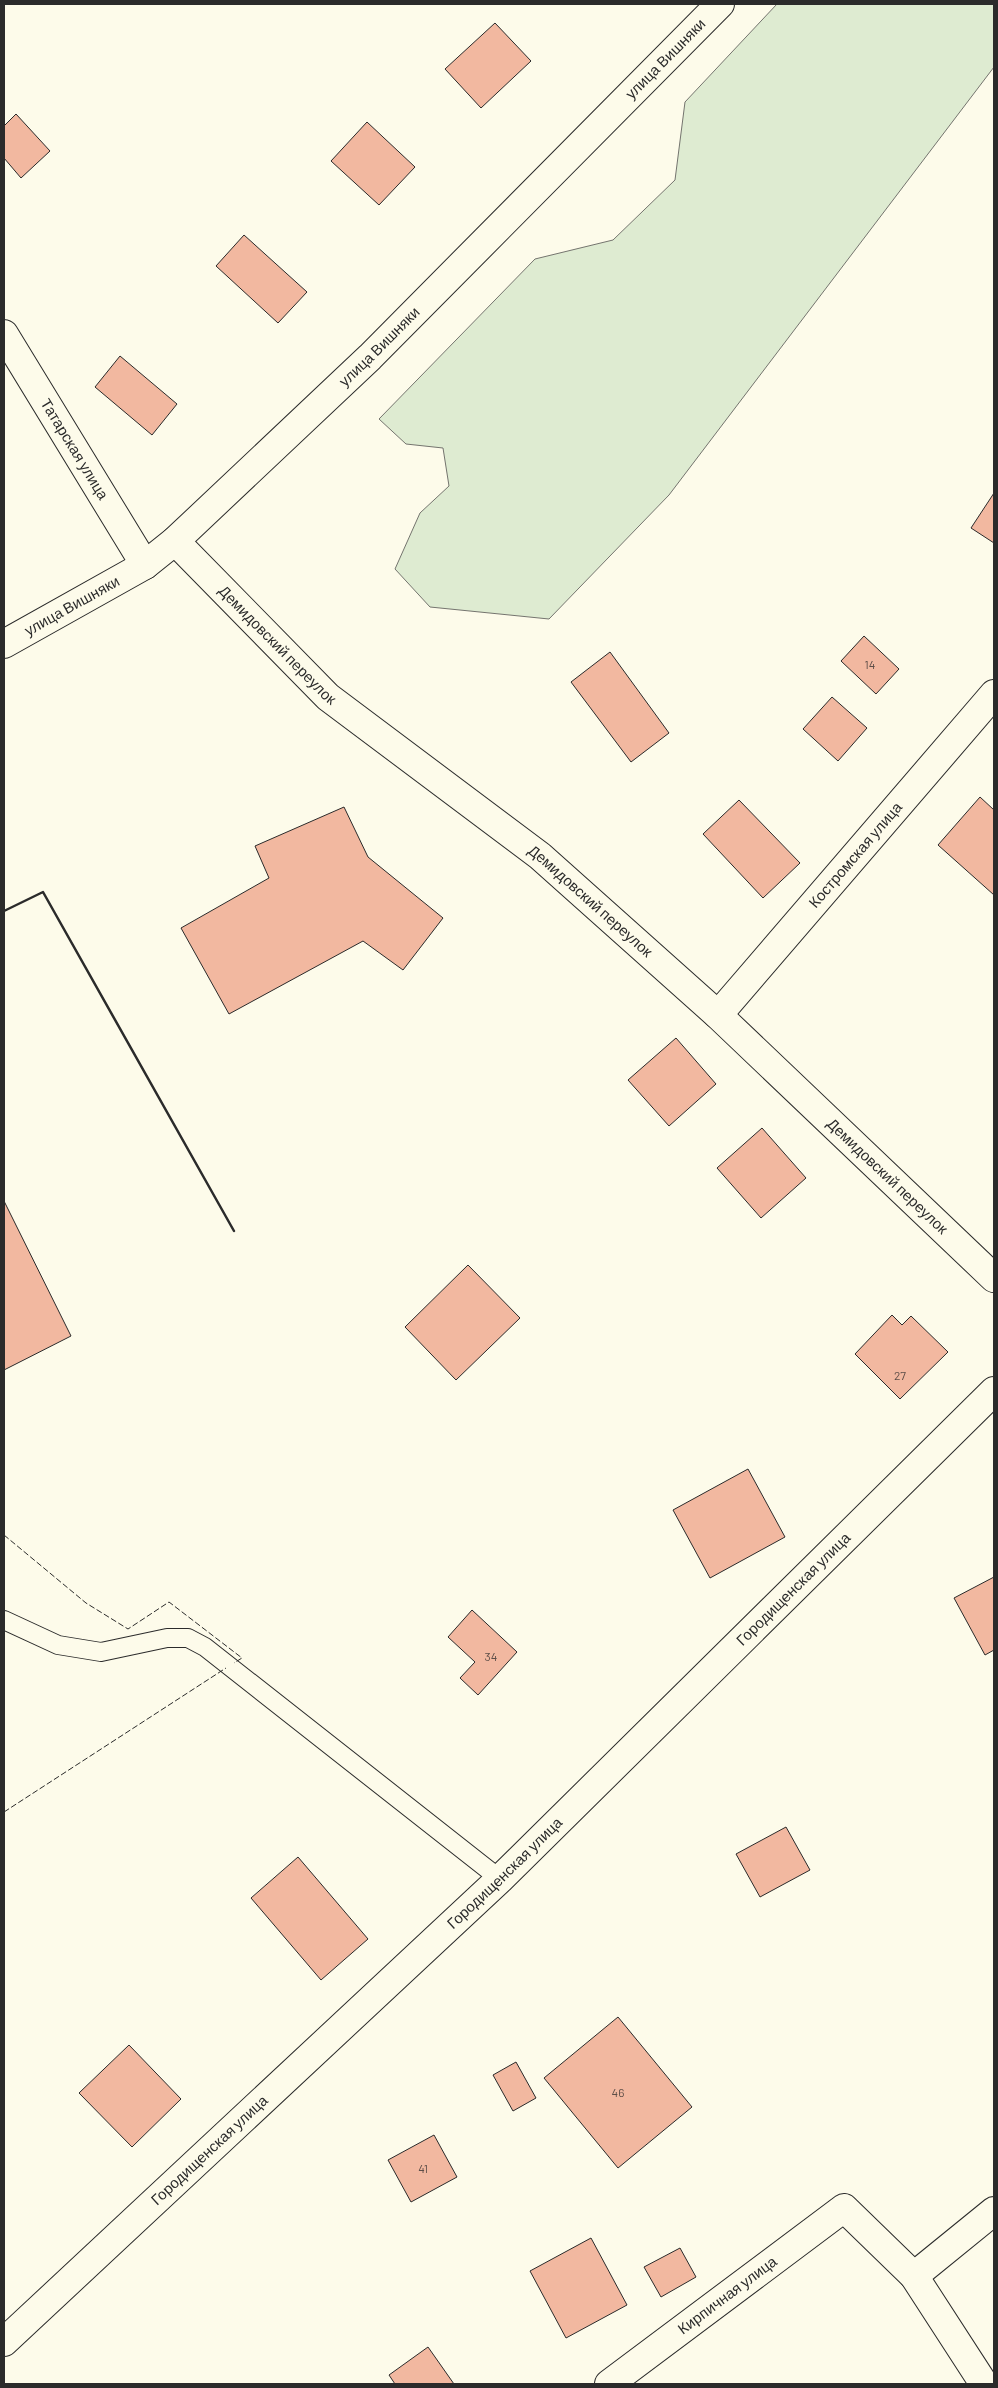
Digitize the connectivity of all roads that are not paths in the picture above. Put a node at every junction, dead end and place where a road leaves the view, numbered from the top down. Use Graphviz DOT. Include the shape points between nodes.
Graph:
graph roads {
  1 [pos="720,4"];
  2 [pos="4,334"];
  3 [pos="175,541"];
  4 [pos="145,565"];
  5 [pos="4,644"];
  6 [pos="994,694"];
  7 [pos="718,1015"];
  8 [pos="994,1278"];
  9 [pos="994,1391"];
  10 [pos="4,1620"];
  11 [pos="500,1879"];
  12 [pos="994,2210"];
  13 [pos="914,2276"];
  14 [pos="4,2342"];
  15 [pos="609,2384"];
  16 [pos="984,2384"];
  1 -- 3 [label="street, улица Вишняки" via="370,357"];
  2 -- 4 [label="street, Татарская улица"];
  3 -- 4 [label="street, улица Вишняки"];
  3 -- 7 [label="street, Демидовский переулок" via="328,697 540,856"];
  4 -- 5 [label="street, улица Вишняки"];
  6 -- 7 [label="street, Костромская улица"];
  7 -- 8 [label="street, Демидовский переулок"];
  9 -- 11 [label="street, Городищенская улица"];
  10 -- 11 [label="lane" via="58,1645 101,1652 167,1638 188,1638 206,1647"];
  11 -- 14 [label="street, Городищенская улица"];
  12 -- 13 [label="street"];
  13 -- 15 [label="street, Кирпичная улица" via="844,2208"];
  13 -- 16 [label="street"];
}
